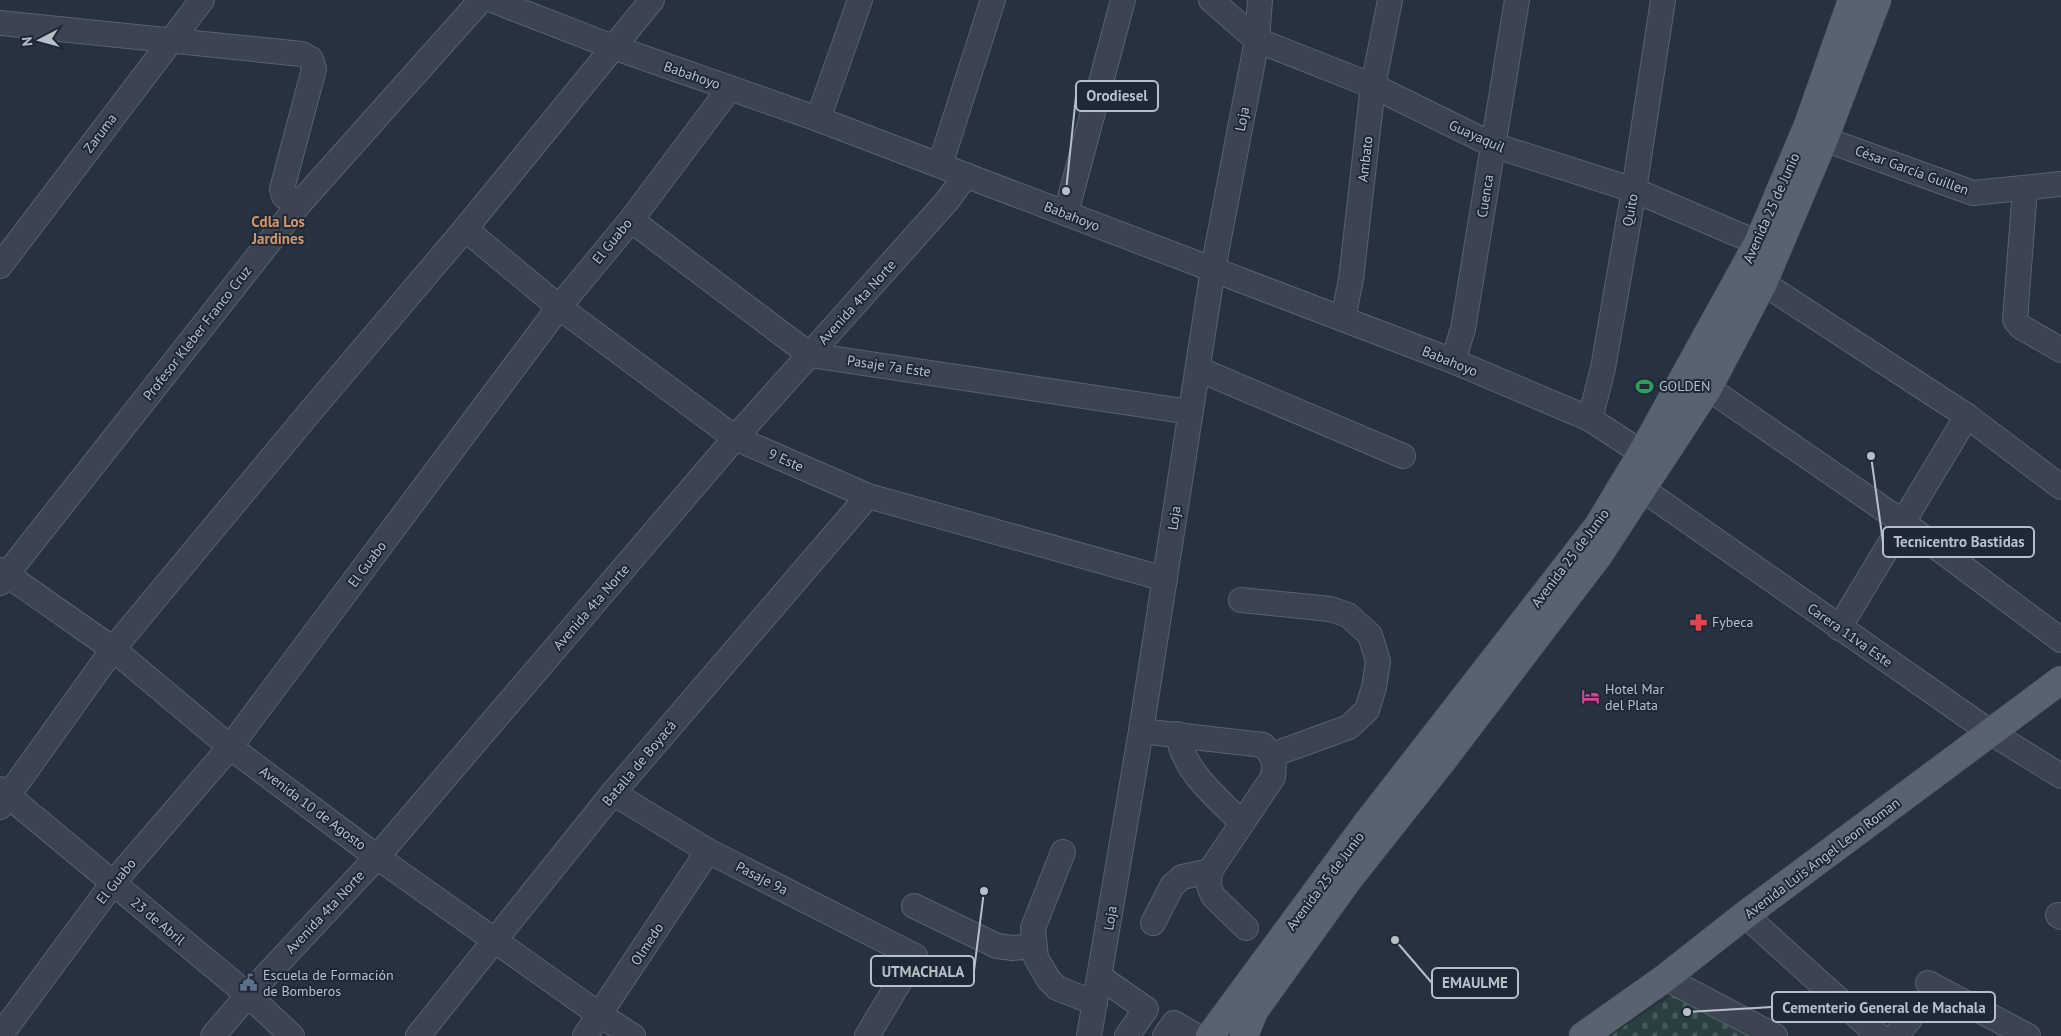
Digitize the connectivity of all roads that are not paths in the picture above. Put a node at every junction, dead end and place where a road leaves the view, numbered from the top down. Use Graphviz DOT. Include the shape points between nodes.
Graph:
graph roads {
  1 [pos="202,0"];
  2 [pos="481,0"];
  3 [pos="492,0"];
  4 [pos="652,0"];
  5 [pos="860,0"];
  6 [pos="993,0"];
  7 [pos="1123,0"];
  8 [pos="1211,0"];
  9 [pos="1260,0"];
  10 [pos="1390,0"];
  11 [pos="1517,0"];
  12 [pos="1663,0"];
  13 [pos="1877,0"];
  14 [pos="1848,1"];
  15 [pos="0,23"];
  16 [pos="170,40"];
  17 [pos="1257,40"];
  18 [pos="613,47"];
  19 [pos="1373,86"];
  20 [pos="730,88"];
  21 [pos="818,119"];
  22 [pos="1824,139"];
  23 [pos="1494,145"];
  24 [pos="940,165"];
  25 [pos="966,175"];
  26 [pos="2061,184"];
  27 [pos="2025,188"];
  28 [pos="1634,190"];
  29 [pos="300,203"];
  30 [pos="1066,213"];
  31 [pos="631,220"];
  32 [pos="465,229"];
  33 [pos="1758,243"];
  34 [pos="0,266"];
  35 [pos="1213,269"];
  36 [pos="1763,283"];
  37 [pos="559,307"];
  38 [pos="1343,319"];
  39 [pos="2061,350"];
  40 [pos="810,354"];
  41 [pos="1453,361"];
  42 [pos="1198,370"];
  43 [pos="1708,388"];
  44 [pos="1190,412"];
  45 [pos="1966,416"];
  46 [pos="1590,419"];
  47 [pos="735,438"];
  48 [pos="1642,453"];
  49 [pos="1403,456"];
  50 [pos="2061,487"];
  51 [pos="1642,489"];
  52 [pos="868,496"];
  53 [pos="1904,523"];
  54 [pos="2,576"];
  55 [pos="1165,579"];
  56 [pos="1241,600"];
  57 [pos="1839,628"];
  58 [pos="2061,640"];
  59 [pos="113,649"];
  60 [pos="2061,680"];
  61 [pos="1141,731"];
  62 [pos="1990,732"];
  63 [pos="1178,734"];
  64 [pos="230,747"];
  65 [pos="1272,755"];
  66 [pos="2061,776"];
  67 [pos="613,793"];
  68 [pos="3,797"];
  69 [pos="1242,823"];
  70 [pos="708,851"];
  71 [pos="1063,852"];
  72 [pos="377,857"];
  73 [pos="1210,871"];
  74 [pos="113,883"];
  75 [pos="914,906"];
  76 [pos="1745,915"];
  77 [pos="1153,923"];
  78 [pos="1246,928"];
  79 [pos="494,940"];
  80 [pos="1034,946"];
  81 [pos="1100,977"];
  82 [pos="1665,978"];
  83 [pos="1928,983"];
  84 [pos="248,995"];
  85 [pos="1095,1003"];
  86 [pos="1146,1009"];
  87 [pos="600,1015"];
  88 [pos="1169,1030"];
  89 [pos="0,1036"];
  90 [pos="213,1036"];
  91 [pos="292,1036"];
  92 [pos="418,1036"];
  93 [pos="585,1036"];
  94 [pos="633,1036"];
  95 [pos="867,1036"];
  96 [pos="1089,1036"];
  97 [pos="1127,1036"];
  98 [pos="1196,1036"];
  99 [pos="1210,1036"];
  100 [pos="1244,1036"];
  101 [pos="1584,1036"];
  102 [pos="1775,1036"];
  103 [pos="1879,1036"];
  104 [pos="2028,1036"];
  1 -- 16 [label="street, Zaruma"];
  2 -- 29 [label="street, Profesor Kleber Franco Cruz"];
  3 -- 18 [label="street, Babahoyo"];
  4 -- 18 [label="street"];
  5 -- 21 [label="street"];
  6 -- 24 [label="street"];
  7 -- 30 [label="street"];
  8 -- 17 [label="street, Guayaquil"];
  9 -- 17 [label="street, Loja"];
  10 -- 19 [label="street, Ambato"];
  11 -- 23 [label="street, Cuenca"];
  12 -- 28 [label="street, Quito"];
  13 -- 22 [label="main road, Avenida 25 de Junio"];
  14 -- 33 [label="main road, Avenida 25 de Junio" via="1808,125"];
  15 -- 16 [label="street"];
  16 -- 29 [label="street" via="302,54 312,59 314,68 282,189 284,196"];
  16 -- 34 [label="street, Zaruma"];
  17 -- 19 [label="street, Guayaquil"];
  17 -- 35 [label="street, Loja"];
  18 -- 20 [label="street, Babahoyo"];
  18 -- 32 [label="street"];
  19 -- 23 [label="street, Guayaquil"];
  19 -- 38 [label="street, Ambato" via="1351,279"];
  20 -- 21 [label="street, Babahoyo"];
  20 -- 31 [label="street, El Guabo"];
  21 -- 24 [label="street, Babahoyo"];
  22 -- 27 [label="street, César García Guillen" via="1973,193"];
  22 -- 36 [label="main road, Avenida 25 de Junio"];
  23 -- 28 [label="street, Guayaquil"];
  23 -- 41 [label="street, Cuenca" via="1463,328"];
  24 -- 25 [label="street, Babahoyo"];
  25 -- 30 [label="street, Babahoyo"];
  25 -- 40 [label="street, Avenida 4ta Norte" via="947,202"];
  26 -- 27 [label="street, César García Guillen"];
  27 -- 39 [label="street" via="2015,320"];
  28 -- 33 [label="street, Guayaquil"];
  28 -- 46 [label="street, Quito" via="1603,368"];
  29 -- 54 [label="street, Profesor Kleber Franco Cruz"];
  30 -- 35 [label="street, Babahoyo"];
  31 -- 37 [label="street, El Guabo"];
  31 -- 40 [label="street, Pasaje 7a Este"];
  32 -- 37 [label="street, 9 Este"];
  32 -- 59 [label="street"];
  33 -- 48 [label="main road, Avenida 25 de Junio"];
  35 -- 38 [label="street, Babahoyo"];
  35 -- 42 [label="street, Loja"];
  36 -- 43 [label="main road, Avenida 25 de Junio"];
  36 -- 45 [label="street"];
  37 -- 47 [label="street, 9 Este"];
  37 -- 64 [label="street, El Guabo"];
  38 -- 41 [label="street, Babahoyo"];
  40 -- 44 [label="street, Pasaje 7a Este"];
  40 -- 47 [label="street, Avenida 4ta Norte"];
  41 -- 46 [label="street, Babahoyo"];
  42 -- 44 [label="street, Loja"];
  42 -- 49 [label="street"];
  43 -- 51 [label="main road, Avenida 25 de Junio"];
  43 -- 53 [label="street"];
  44 -- 55 [label="street, Loja"];
  45 -- 50 [label="street"];
  45 -- 53 [label="street"];
  46 -- 48 [label="street, Babahoyo"];
  47 -- 52 [label="street, 9 Este"];
  47 -- 72 [label="street, Avenida 4ta Norte"];
  48 -- 99 [label="main road, Avenida 25 de Junio" via="1598,526 1367,824"];
  51 -- 57 [label="street, Carera 11va Este"];
  51 -- 100 [label="main road, Avenida 25 de Junio" via="1598,556 1348,880 1254,1011"];
  52 -- 55 [label="street, 9 Este"];
  52 -- 67 [label="street, Batalla de Boyacá"];
  53 -- 57 [label="street"];
  53 -- 58 [label="street"];
  54 -- 59 [label="street, Avenida 10 de Agosto"];
  55 -- 61 [label="street, Loja"];
  56 -- 65 [label="street" via="1330,609 1348,615 1370,635 1378,661 1367,710 1349,727"];
  57 -- 62 [label="street, Carera 11va Este"];
  59 -- 64 [label="street, Avenida 10 de Agosto"];
  59 -- 68 [label="street"];
  60 -- 62 [label="main road, Avenida Luis Angel Leon Roman"];
  61 -- 63 [label="street"];
  61 -- 81 [label="street, Loja"];
  62 -- 66 [label="street, Carera 11va Este"];
  62 -- 76 [label="main road, Avenida Luis Angel Leon Roman"];
  63 -- 65 [label="street" via="1263,745"];
  63 -- 69 [label="street" via="1179,746 1192,772"];
  64 -- 72 [label="street, Avenida 10 de Agosto"];
  64 -- 74 [label="street, El Guabo"];
  65 -- 69 [label="street" via="1273,777"];
  67 -- 70 [label="street, Pasaje 9a"];
  67 -- 79 [label="street, Batalla de Boyacá"];
  68 -- 74 [label="street, 23 de Abril"];
  69 -- 73 [label="street"];
  70 -- 87 [label="street, Olmedo"];
  70 -- 95 [label="street, Pasaje 9a" via="915,956"];
  71 -- 80 [label="street" via="1033,928"];
  72 -- 79 [label="street, Avenida 10 de Agosto"];
  72 -- 84 [label="street, Avenida 4ta Norte"];
  73 -- 77 [label="street" via="1182,878 1172,886"];
  73 -- 78 [label="street" via="1209,886 1214,896"];
  74 -- 84 [label="street, 23 de Abril"];
  74 -- 89 [label="street, El Guabo"];
  75 -- 80 [label="street" via="997,946"];
  76 -- 82 [label="main road, Avenida Luis Angel Leon Roman"];
  76 -- 103 [label="street"];
  79 -- 87 [label="street, Avenida 10 de Agosto"];
  79 -- 92 [label="street, Batalla de Boyacá"];
  80 -- 85 [label="street" via="1036,958 1057,988"];
  81 -- 85 [label="street, Loja"];
  81 -- 86 [label="street"];
  82 -- 101 [label="main road, Avenida Luis Angel Leon Roman"];
  82 -- 102 [label="street"];
  83 -- 104 [label="street"];
  84 -- 90 [label="street, Avenida 4ta Norte"];
  84 -- 91 [label="street, 23 de Abril"];
  85 -- 96 [label="street, Loja"];
  86 -- 88 [label="street"];
  86 -- 97 [label="street"];
  87 -- 93 [label="street, Olmedo"];
  87 -- 94 [label="street, Avenida 10 de Agosto"];
  88 -- 98 [label="street"];
}
